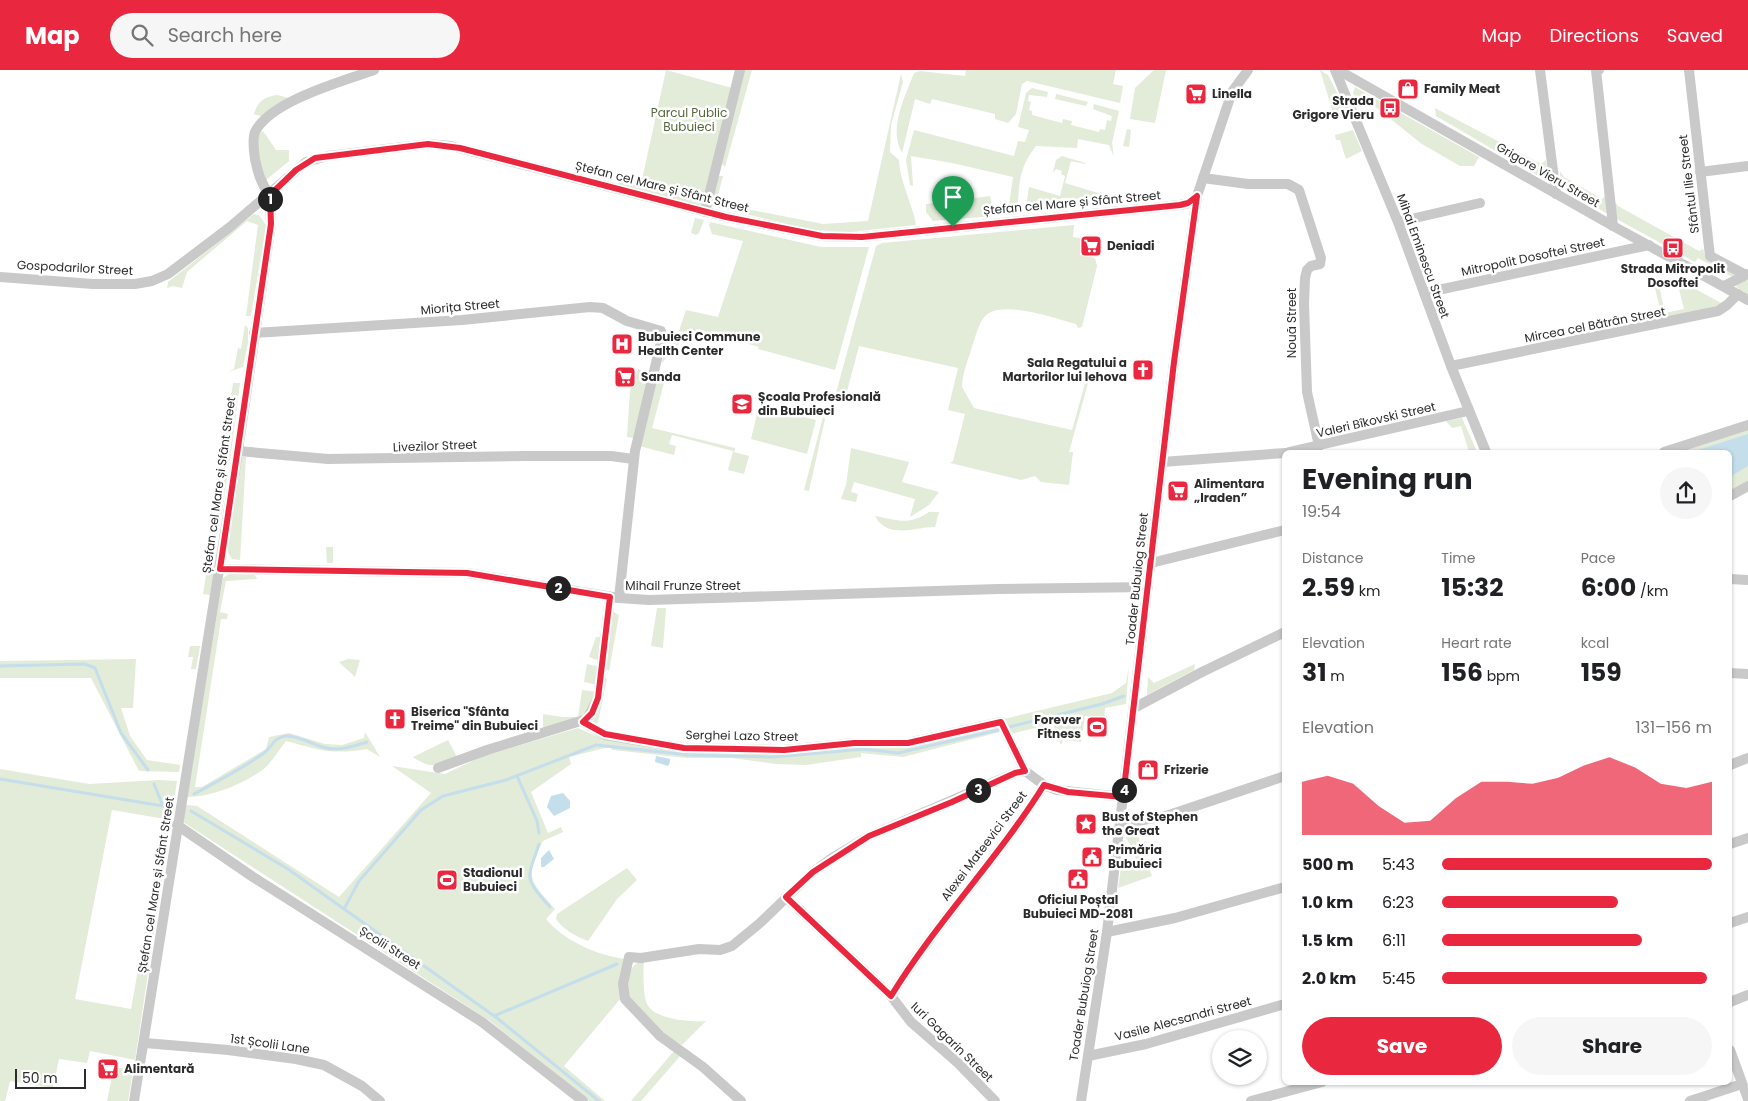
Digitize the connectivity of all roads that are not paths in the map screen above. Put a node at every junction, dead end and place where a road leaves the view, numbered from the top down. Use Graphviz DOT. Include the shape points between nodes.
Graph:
graph roads {
  1 [pos="374,70"];
  2 [pos="740,70"];
  3 [pos="1248,70"];
  4 [pos="1336,70"];
  5 [pos="1540,70"];
  6 [pos="1599,70"];
  7 [pos="1689,70"];
  8 [pos="1748,166"];
  9 [pos="1700,172"];
  10 [pos="1203,178"];
  11 [pos="1556,194"];
  12 [pos="270,195"];
  13 [pos="1197,196"];
  14 [pos="1480,203"];
  15 [pos="705,212"];
  16 [pos="1398,222"];
  17 [pos="1613,226"];
  18 [pos="1648,245"];
  19 [pos="1746,274"];
  20 [pos="0,277"];
  21 [pos="1724,286"];
  22 [pos="1424,293"];
  23 [pos="1738,294"];
  24 [pos="1748,300"];
  25 [pos="254,333"];
  26 [pos="1451,366"];
  27 [pos="1468,411"];
  28 [pos="1748,425"];
  29 [pos="1320,446"];
  30 [pos="1300,450"];
  31 [pos="1485,450"];
  32 [pos="1670,450"];
  33 [pos="238,452"];
  34 [pos="1282,453"];
  35 [pos="634,455"];
  36 [pos="1162,462"];
  37 [pos="1748,486"];
  38 [pos="1732,495"];
  39 [pos="1282,531"];
  40 [pos="1151,563"];
  41 [pos="220,569"];
  42 [pos="1732,579"];
  43 [pos="1748,580"];
  44 [pos="1148,587"];
  45 [pos="614,597"];
  46 [pos="1282,633"];
  47 [pos="1732,673"];
  48 [pos="1748,674"];
  49 [pos="1134,708"];
  50 [pos="583,722"];
  51 [pos="1748,758"];
  52 [pos="1732,764"];
  53 [pos="438,768"];
  54 [pos="1025,771"];
  55 [pos="1282,777"];
  56 [pos="1044,785"];
  57 [pos="1123,797"];
  58 [pos="1120,824"];
  59 [pos="177,825"];
  60 [pos="1748,838"];
  61 [pos="1732,843"];
  62 [pos="1282,888"];
  63 [pos="786,897"];
  64 [pos="1748,917"];
  65 [pos="1732,922"];
  66 [pos="1107,932"];
  67 [pos="1748,995"];
  68 [pos="891,996"];
  69 [pos="1732,1001"];
  70 [pos="1282,1005"];
  71 [pos="145,1043"];
  72 [pos="1732,1054"];
  73 [pos="1088,1056"];
  74 [pos="1743,1079"];
  75 [pos="1311,1085"];
  76 [pos="1729,1085"];
  77 [pos="1748,1098"];
  78 [pos="134,1101"];
  79 [pos="380,1101"];
  80 [pos="583,1101"];
  81 [pos="741,1101"];
  82 [pos="995,1101"];
  83 [pos="1081,1101"];
  84 [pos="1251,1101"];
  85 [pos="1690,1101"];
  1 -- 12 [label="street" via="301,96 261,125 254,140 254,155 263,185"];
  2 -- 15 [label="street"];
  3 -- 10 [label="street, Toader Bubuiog Street" via="1229,99"];
  4 -- 11 [label="street, Grigore Vieru Street"];
  4 -- 16 [label="street, Mihai Eminescu Street"];
  5 -- 11 [label="street"];
  6 -- 17 [label="street" via="1596,70"];
  7 -- 9 [label="street, Sfântul Ilie Street"];
  8 -- 9 [label="street"];
  9 -- 19 [label="street, Sfântul Ilie Street" via="1710,256"];
  10 -- 13 [label="street, Toader Bubuiog Street"];
  10 -- 29 [label="street, Nouă Street" via="1248,184 1288,184 1299,190 1321,258 1320,264 1308,270 1304,296 1307,385"];
  11 -- 17 [label="street, Grigore Vieru Street"];
  12 -- 15 [label="street, Ștefan cel Mare și Sfânt Street" via="296,170 315,158 441,144"];
  12 -- 20 [label="street, Gospodarilor Street" via="168,274 152,281 93,284"];
  12 -- 25 [label="street, Ștefan cel Mare și Sfânt Street" via="271,224"];
  13 -- 15 [label="street, Ștefan cel Mare și Sfânt Street" via="1180,205 841,237 810,235"];
  13 -- 36 [label="street, Toader Bubuiog Street"];
  14 -- 16 [label="street"];
  16 -- 22 [label="street, Mihai Eminescu Street"];
  17 -- 18 [label="street, Grigore Vieru Street"];
  18 -- 21 [label="street, Grigore Vieru Street"];
  18 -- 22 [label="street, Mitropolit Dosoftei Street"];
  19 -- 21 [label="street"];
  21 -- 23 [label="street, Grigore Vieru Street"];
  22 -- 26 [label="street, Mihai Eminescu Street"];
  23 -- 24 [label="street, Grigore Vieru Street"];
  23 -- 26 [label="street, Mircea cel Bătrân Street" via="1727,305 1709,313"];
  25 -- 33 [label="street, Ștefan cel Mare și Sfânt Street"];
  25 -- 35 [label="street, Miorița Street" via="603,308 627,321 663,333"];
  26 -- 27 [label="street, Mihai Eminescu Street"];
  27 -- 29 [label="street, Valeri Bîkovski Street"];
  27 -- 31 [label="street, Mihai Eminescu Street"];
  28 -- 32 [label="street"];
  29 -- 30 [label="street, Valeri Bîkovski Street"];
  33 -- 35 [label="street, Livezilor Street" via="337,460"];
  33 -- 41 [label="street, Ștefan cel Mare și Sfânt Street"];
  34 -- 36 [label="street"];
  35 -- 45 [label="street"];
  36 -- 40 [label="street, Toader Bubuiog Street"];
  37 -- 38 [label="street"];
  39 -- 40 [label="street"];
  40 -- 44 [label="street, Toader Bubuiog Street"];
  41 -- 45 [label="street, Mihail Frunze Street" via="467,573"];
  41 -- 59 [label="street, Ștefan cel Mare și Sfânt Street"];
  42 -- 43 [label="street"];
  44 -- 45 [label="street, Mihail Frunze Street" via="670,600"];
  44 -- 49 [label="street, Toader Bubuiog Street"];
  45 -- 50 [label="street" via="598,698 592,713"];
  46 -- 49 [label="street"];
  47 -- 48 [label="street"];
  49 -- 57 [label="street, Toader Bubuiog Street"];
  50 -- 53 [label="street"];
  50 -- 54 [label="street, Serghei Lazo Street" via="605,734 684,748 784,750 854,743 908,743 1001,722"];
  51 -- 52 [label="street"];
  54 -- 56 [label="street"];
  54 -- 63 [label="street" via="869,836 813,872"];
  55 -- 58 [label="street" via="1166,816"];
  56 -- 57 [label="street" via="1068,792"];
  56 -- 68 [label="street, Alexei Mateevici Street" via="1010,835 915,956"];
  57 -- 58 [label="street, Toader Bubuiog Street"];
  58 -- 66 [label="street, Toader Bubuiog Street"];
  59 -- 71 [label="street, Ștefan cel Mare și Sfânt Street"];
  59 -- 80 [label="street, Școlii Street" via="482,1022"];
  60 -- 61 [label="street"];
  62 -- 66 [label="street" via="1175,918"];
  63 -- 68 [label="street, Iuri Gagarin Street"];
  63 -- 81 [label="street" via="732,946 720,950 699,949 629,957 623,984 625,999 660,1036 703,1067"];
  64 -- 65 [label="street"];
  66 -- 73 [label="street, Toader Bubuiog Street"];
  67 -- 69 [label="street"];
  68 -- 82 [label="street, Iuri Gagarin Street" via="911,1022"];
  70 -- 73 [label="street, Vasile Alecsandri Street" via="1146,1044"];
  71 -- 78 [label="street, Ștefan cel Mare și Sfânt Street"];
  71 -- 79 [label="street, 1st Școlii Lane" via="228,1050 324,1065 362,1086"];
  72 -- 74 [label="street"];
  73 -- 83 [label="street, Toader Bubuiog Street"];
  74 -- 77 [label="street"];
  75 -- 84 [label="street"];
  76 -- 85 [label="street"];
}
